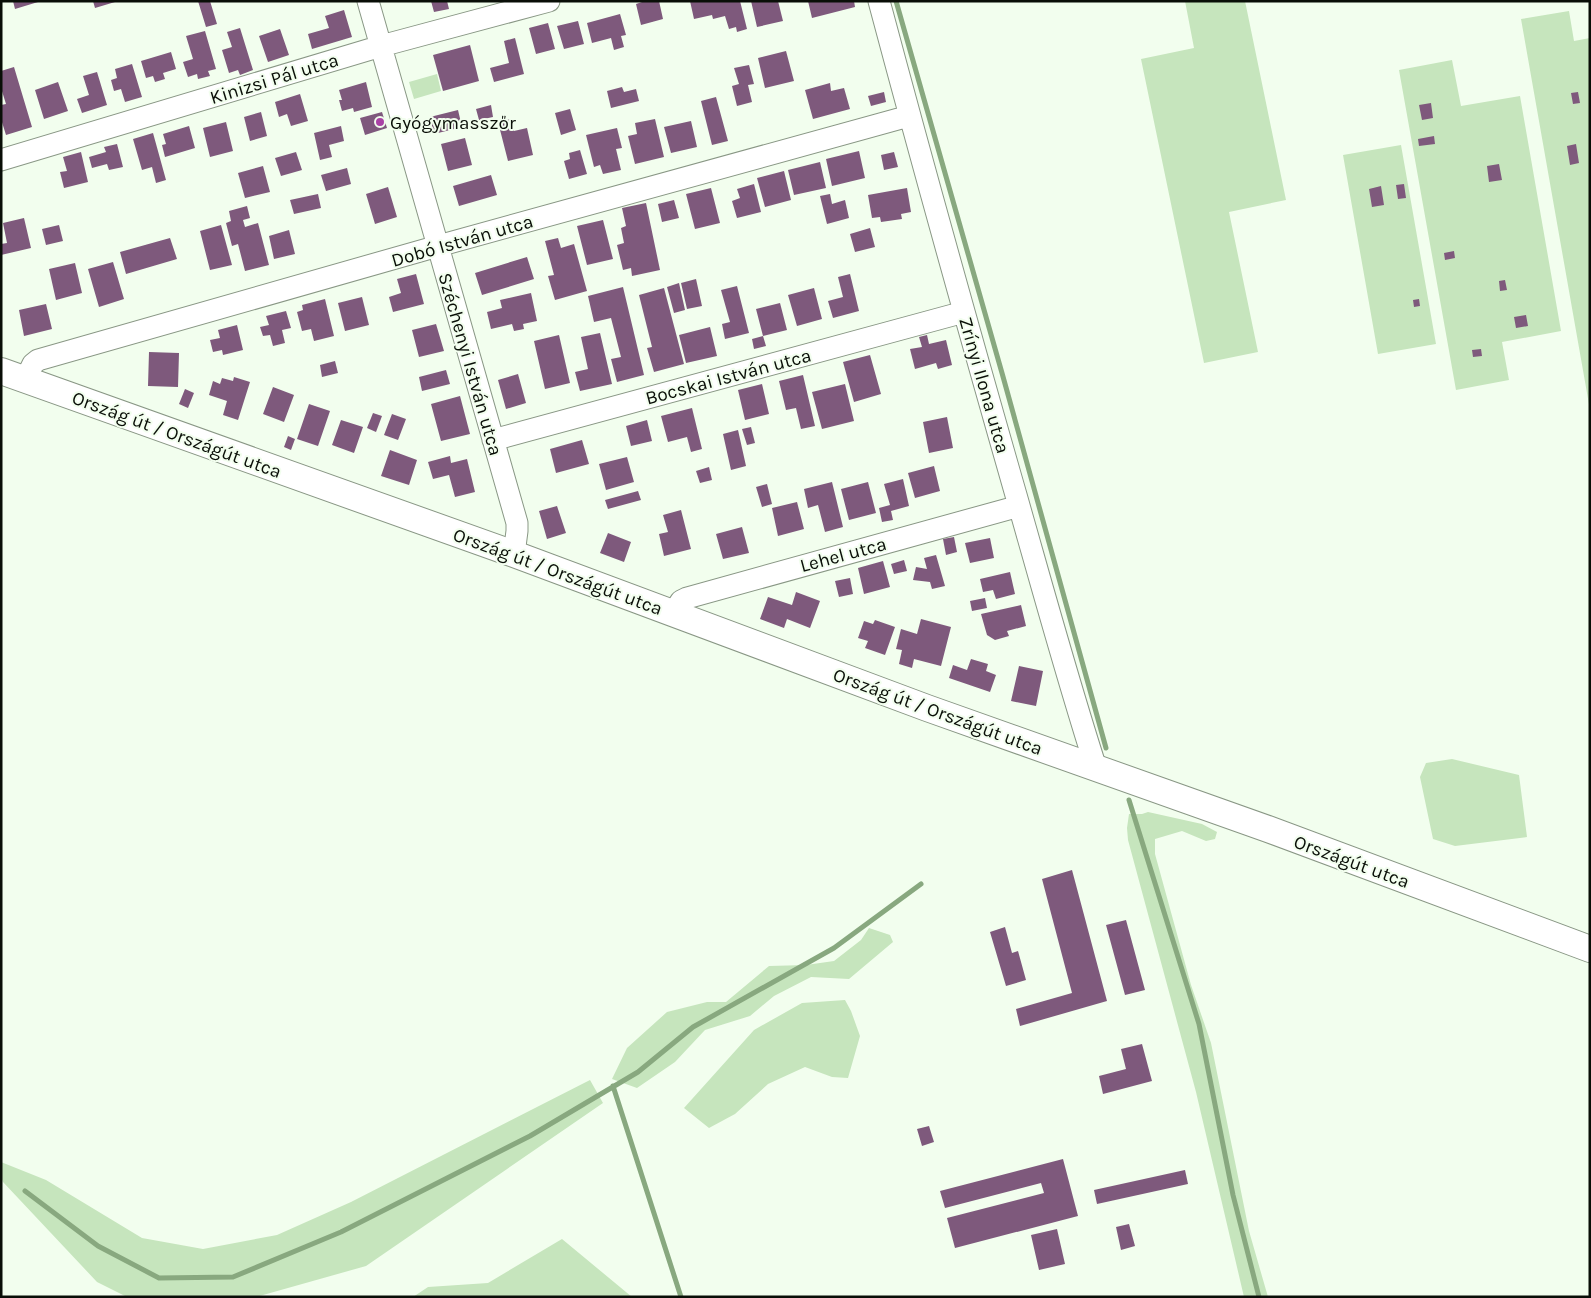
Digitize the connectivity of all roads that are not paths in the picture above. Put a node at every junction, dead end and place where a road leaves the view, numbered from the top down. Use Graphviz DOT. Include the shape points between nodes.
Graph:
graph roads {
  1 [pos="368,1"];
  2 [pos="548,1"];
  3 [pos="879,1"];
  4 [pos="381,46"];
  5 [pos="909,116"];
  6 [pos="1,160"];
  7 [pos="438,246"];
  8 [pos="964,312"];
  9 [pos="1,371"];
  10 [pos="25,380"];
  11 [pos="493,440"];
  12 [pos="1019,506"];
  13 [pos="514,554"];
  14 [pos="673,613"];
  15 [pos="1105,771"];
  16 [pos="1590,949"];
  1 -- 4 [label="street, Széchenyi István utca"];
  2 -- 4 [label="street, Kinizsi Pál utca"];
  3 -- 5 [label="street, Zrínyi Ilona utca"];
  4 -- 6 [label="street, Kinizsi Pál utca"];
  4 -- 7 [label="street, Széchenyi István utca"];
  5 -- 7 [label="street, Dobó István utca"];
  5 -- 8 [label="street, Zrínyi Ilona utca"];
  7 -- 10 [label="street, Dobó István utca" via="38,360"];
  7 -- 11 [label="street, Széchenyi István utca"];
  8 -- 11 [label="street, Bocskai István utca"];
  8 -- 12 [label="street, Zrínyi Ilona utca"];
  9 -- 10 [label="main road, Ország út / Országút utca"];
  10 -- 13 [label="main road, Ország út / Országút utca"];
  11 -- 13 [label="street, Széchenyi István utca" via="517,523"];
  12 -- 14 [label="street, Lehel utca" via="686,598"];
  12 -- 15 [label="street, Zrínyi Ilona utca" via="1059,648"];
  13 -- 14 [label="main road, Ország út / Országút utca"];
  14 -- 15 [label="main road, Ország út / Országút utca"];
  15 -- 16 [label="main road, Országút utca"];
}
